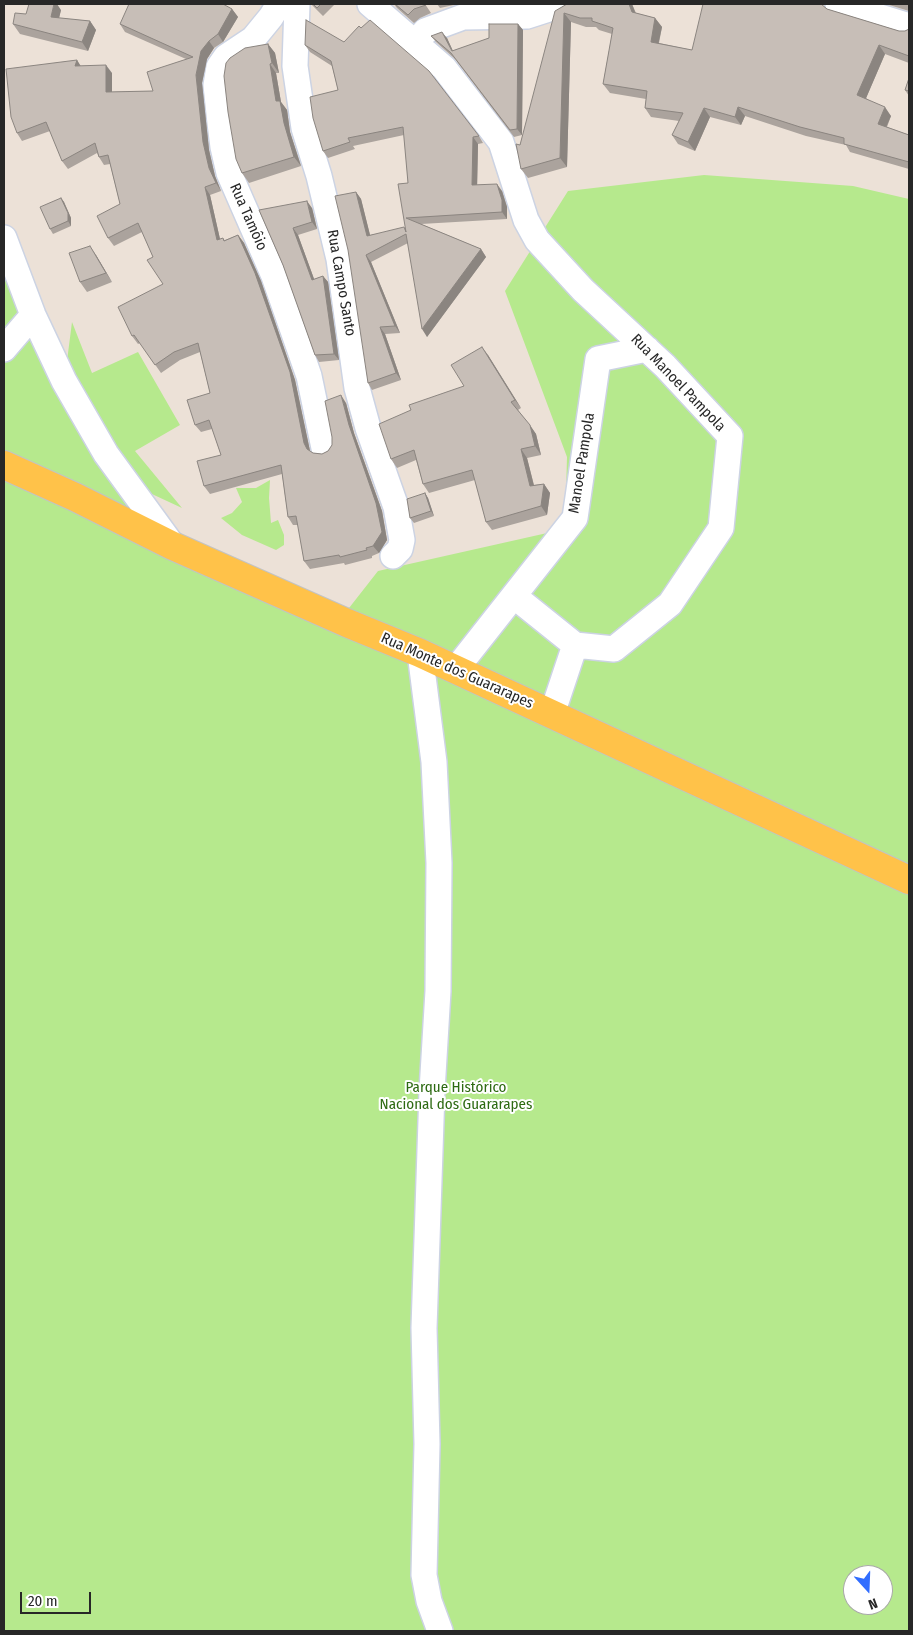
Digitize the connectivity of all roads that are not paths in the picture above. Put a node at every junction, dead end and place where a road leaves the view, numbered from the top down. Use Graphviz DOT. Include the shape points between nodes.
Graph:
graph roads {
  1 [pos="279,4"];
  2 [pos="297,4"];
  3 [pos="370,4"];
  4 [pos="562,4"];
  5 [pos="838,4"];
  6 [pos="909,26"];
  7 [pos="417,45"];
  8 [pos="4,238"];
  9 [pos="33,315"];
  10 [pos="4,349"];
  11 [pos="647,349"];
  12 [pos="324,448"];
  13 [pos="4,465"];
  14 [pos="174,546"];
  15 [pos="393,556"];
  16 [pos="514,596"];
  17 [pos="575,645"];
  18 [pos="420,653"];
  19 [pos="456,669"];
  20 [pos="552,714"];
  21 [pos="909,880"];
  22 [pos="440,1631"];
  1 -- 12 [label="street, Rua Tamôio" via="253,38 226,56 218,67 216,85 229,173 274,276 309,376"];
  2 -- 15 [label="street, Rua Campo Santo" via="295,66 304,128 339,259 358,388 368,428 396,507 402,540 400,549"];
  3 -- 7 [label="street, Rua Manoel Pampola"];
  4 -- 7 [label="street" via="527,16 463,16 425,31"];
  5 -- 6 [label="street"];
  7 -- 11 [label="street, Rua Manoel Pampola" via="444,68 501,142 526,220 537,240 583,290"];
  8 -- 9 [label="street"];
  9 -- 10 [label="street"];
  9 -- 14 [label="street" via="64,381 106,454"];
  11 -- 16 [label="street, Manoel Pampola" via="598,359 575,518"];
  11 -- 17 [label="street, Rua Manoel Pampola" via="730,436 721,528 663,610 614,649"];
  13 -- 14 [label="main road, Rua Monte dos Guararapes"];
  14 -- 18 [label="main road, Rua Monte dos Guararapes" via="347,624"];
  16 -- 17 [label="street"];
  16 -- 19 [label="street, Manoel Pampola"];
  17 -- 20 [label="street"];
  18 -- 19 [label="main road, Rua Monte dos Guararapes"];
  18 -- 22 [label="street" via="434,762 439,863 438,991 424,1328 427,1444 424,1575 428,1601"];
  19 -- 20 [label="main road, Rua Monte dos Guararapes"];
  20 -- 21 [label="main road, Rua Monte dos Guararapes"];
}
